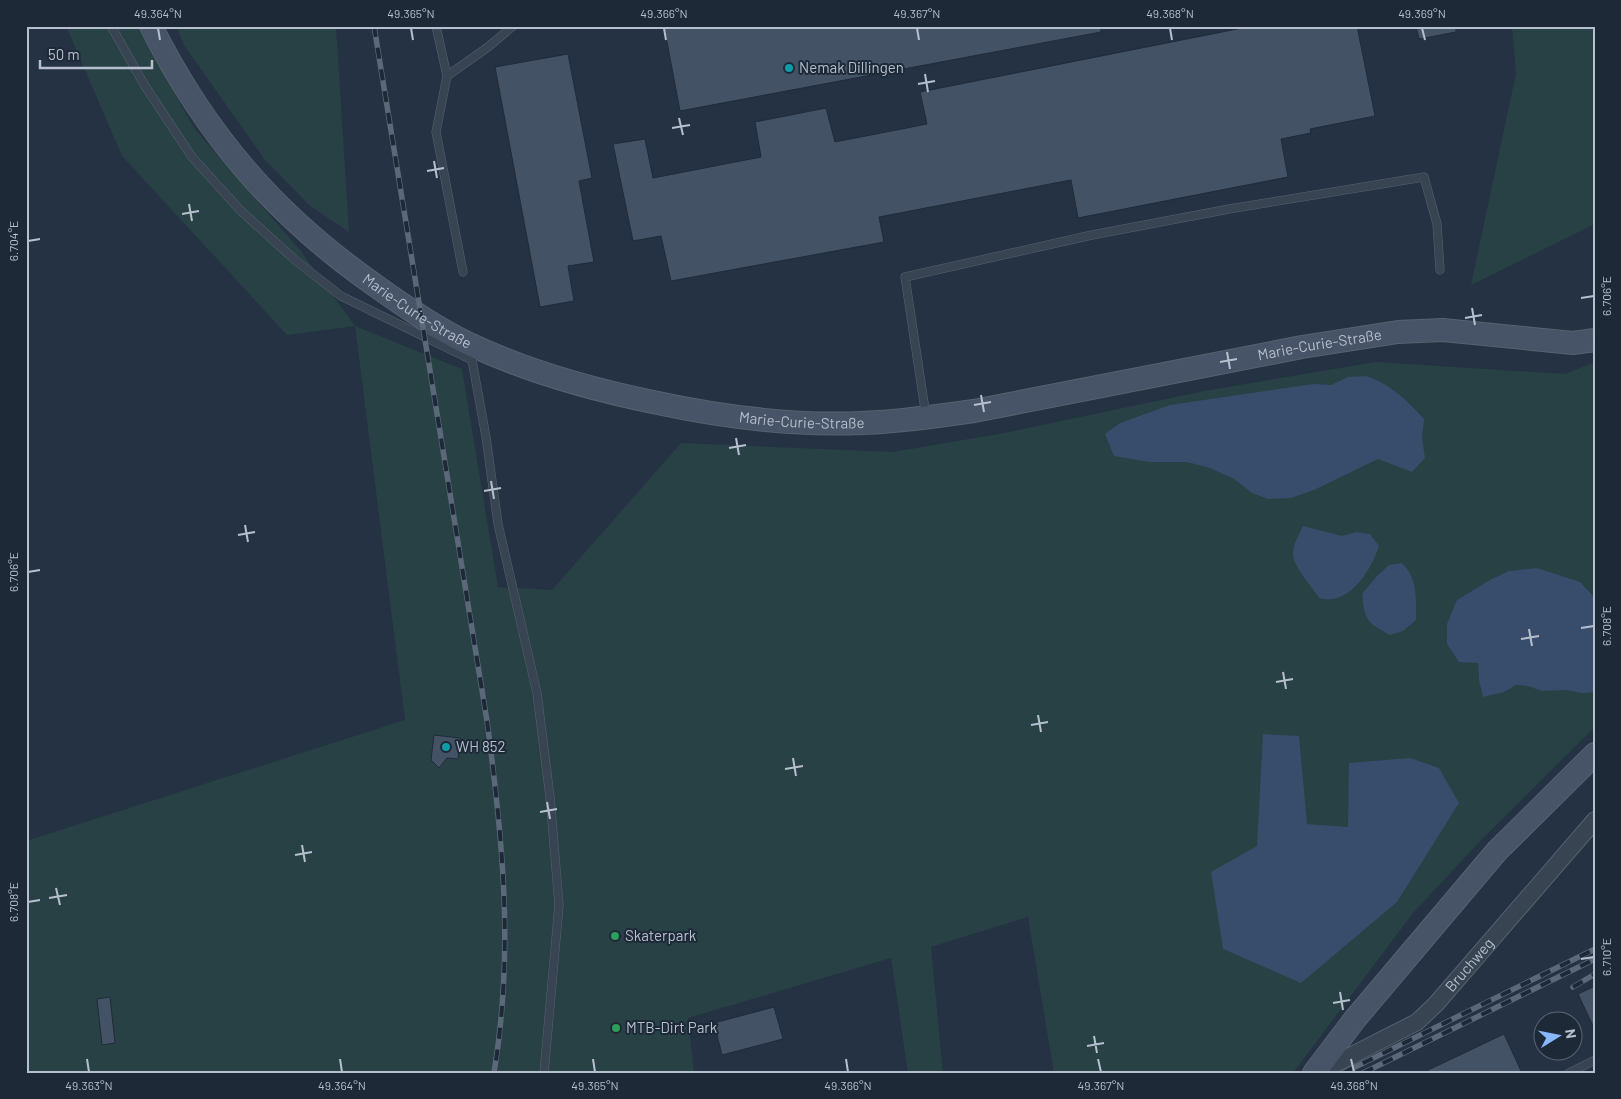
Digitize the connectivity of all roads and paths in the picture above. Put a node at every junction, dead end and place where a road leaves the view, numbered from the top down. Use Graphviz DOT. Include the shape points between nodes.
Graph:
graph roads {
  1 [pos="111,26"];
  2 [pos="151,26"];
  3 [pos="436,26"];
  4 [pos="513,26"];
  5 [pos="447,76"];
  6 [pos="1440,270"];
  7 [pos="463,272"];
  8 [pos="1595,340"];
  9 [pos="926,418"];
  10 [pos="1595,754"];
  11 [pos="1595,820"];
  12 [pos="1595,1060"];
  13 [pos="544,1073"];
  14 [pos="1315,1073"];
  15 [pos="1569,1073"];
  1 -- 13 [label="lane" via="144,86 192,157 248,217 341,296 472,360 498,524 536,693 550,797 559,905"];
  2 -- 9 [label="main road, Marie-Curie-Straße" via="188,93 224,145 262,190 308,235 354,271 403,306 466,342 561,379 688,410 810,424"];
  3 -- 5 [label="lane"];
  4 -- 5 [label="lane"];
  5 -- 7 [label="lane" via="436,132"];
  6 -- 9 [label="lane" via="1437,224 1424,177 1092,235 905,277"];
  8 -- 9 [label="main road, Marie-Curie-Straße" via="1574,343 1443,330 1398,332"];
  10 -- 14 [label="main road" via="1497,851 1355,1019"];
  11 -- 14 [label="street, Bruchweg" via="1417,1022"];
  12 -- 15 [label="lane"];
}
